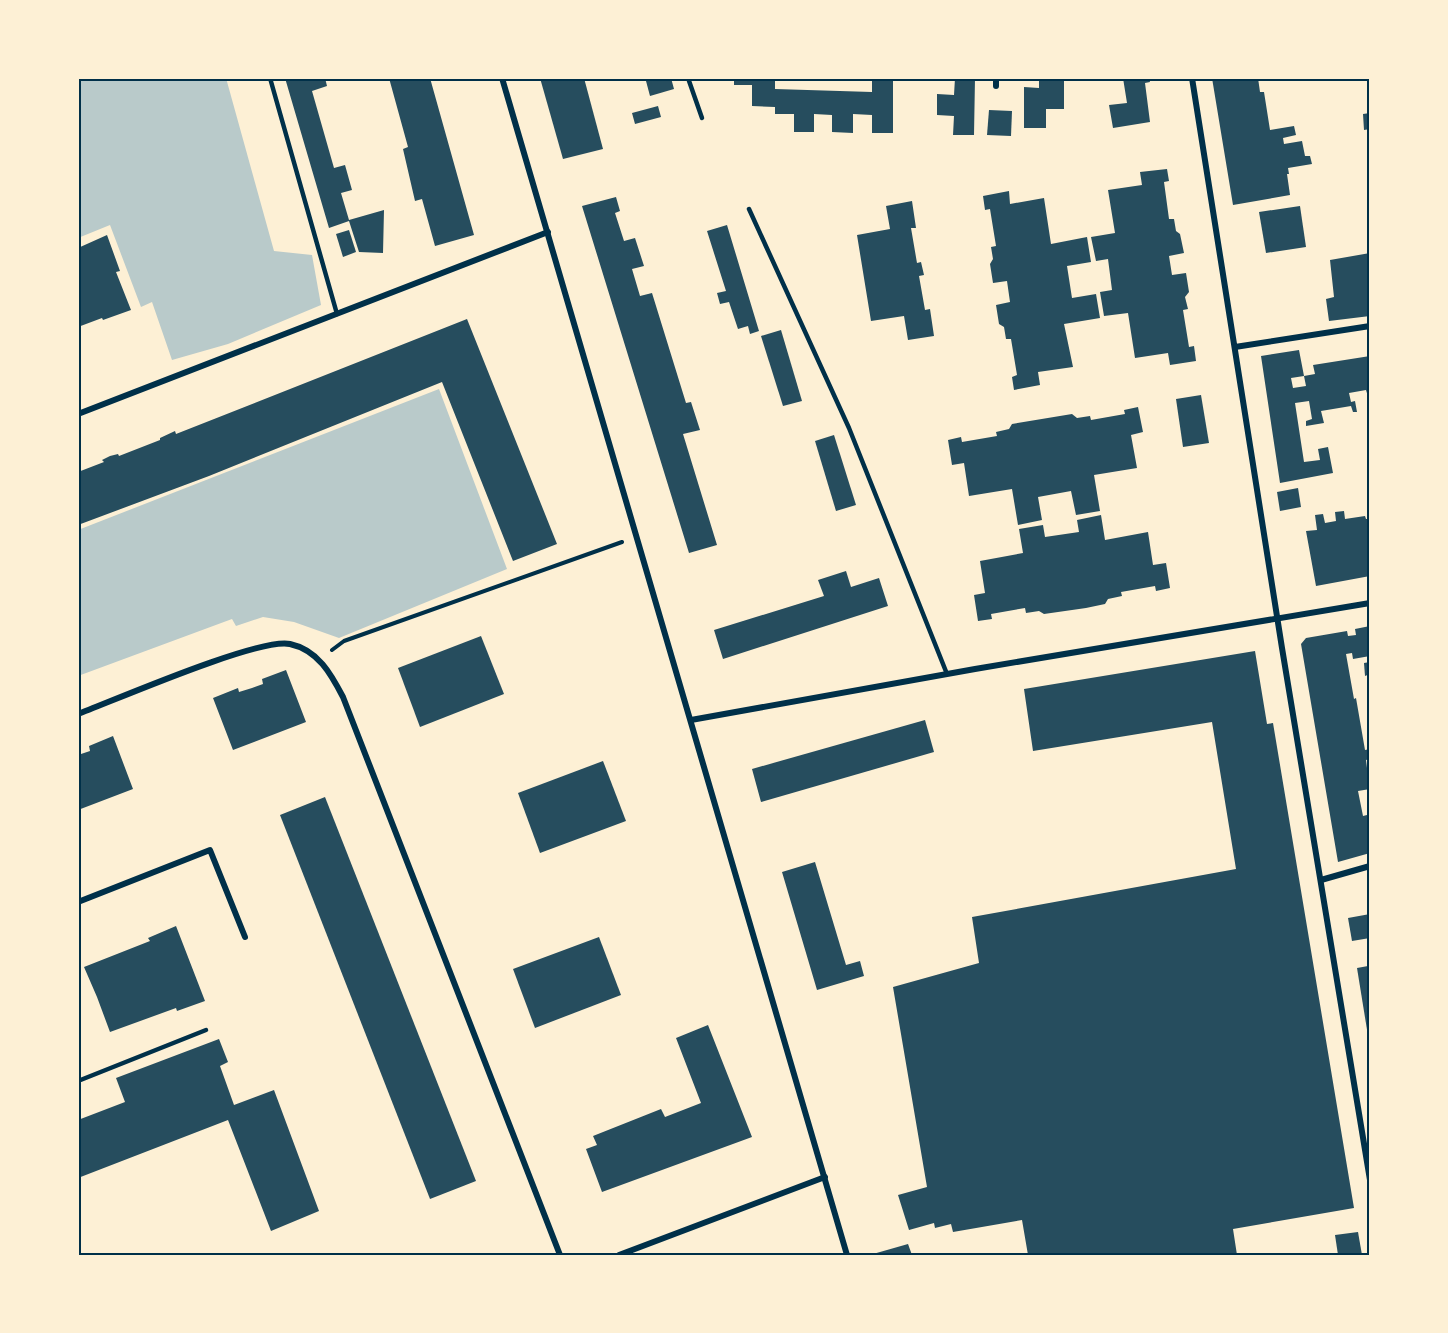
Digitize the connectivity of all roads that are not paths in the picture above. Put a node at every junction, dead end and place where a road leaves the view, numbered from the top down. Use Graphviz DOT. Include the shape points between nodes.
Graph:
graph roads {
  1 [pos="270,78"];
  2 [pos="502,78"];
  3 [pos="688,78"];
  4 [pos="996,78"];
  5 [pos="1192,78"];
  6 [pos="996,86"];
  7 [pos="702,118"];
  8 [pos="749,209"];
  9 [pos="547,229"];
  10 [pos="337,314"];
  11 [pos="1370,326"];
  12 [pos="1235,347"];
  13 [pos="78,414"];
  14 [pos="1370,603"];
  15 [pos="1278,619"];
  16 [pos="947,674"];
  17 [pos="78,714"];
  18 [pos="691,720"];
  19 [pos="1370,866"];
  20 [pos="1321,880"];
  21 [pos="78,902"];
  22 [pos="244,937"];
  23 [pos="206,1030"];
  24 [pos="78,1081"];
  25 [pos="825,1177"];
  26 [pos="1370,1180"];
  27 [pos="560,1255"];
  28 [pos="619,1255"];
  29 [pos="847,1255"];
  1 -- 10 [label="lane"];
  2 -- 9 [label="street"];
  3 -- 7 [label="lane"];
  4 -- 6 [label="street"];
  5 -- 12 [label="street"];
  8 -- 16 [label="lane" via="849,428"];
  9 -- 10 [label="street"];
  9 -- 18 [label="street"];
  10 -- 13 [label="street"];
  11 -- 12 [label="street"];
  12 -- 15 [label="street"];
  14 -- 15 [label="street"];
  15 -- 16 [label="street"];
  15 -- 20 [label="street"];
  16 -- 18 [label="street"];
  17 -- 27 [label="street" via="266,645 289,643 311,652 329,671 343,697"];
  18 -- 25 [label="street"];
  19 -- 20 [label="street"];
  20 -- 26 [label="street"];
  21 -- 22 [label="street" via="210,850"];
  23 -- 24 [label="lane"];
  25 -- 28 [label="street"];
  25 -- 29 [label="street"];
}
